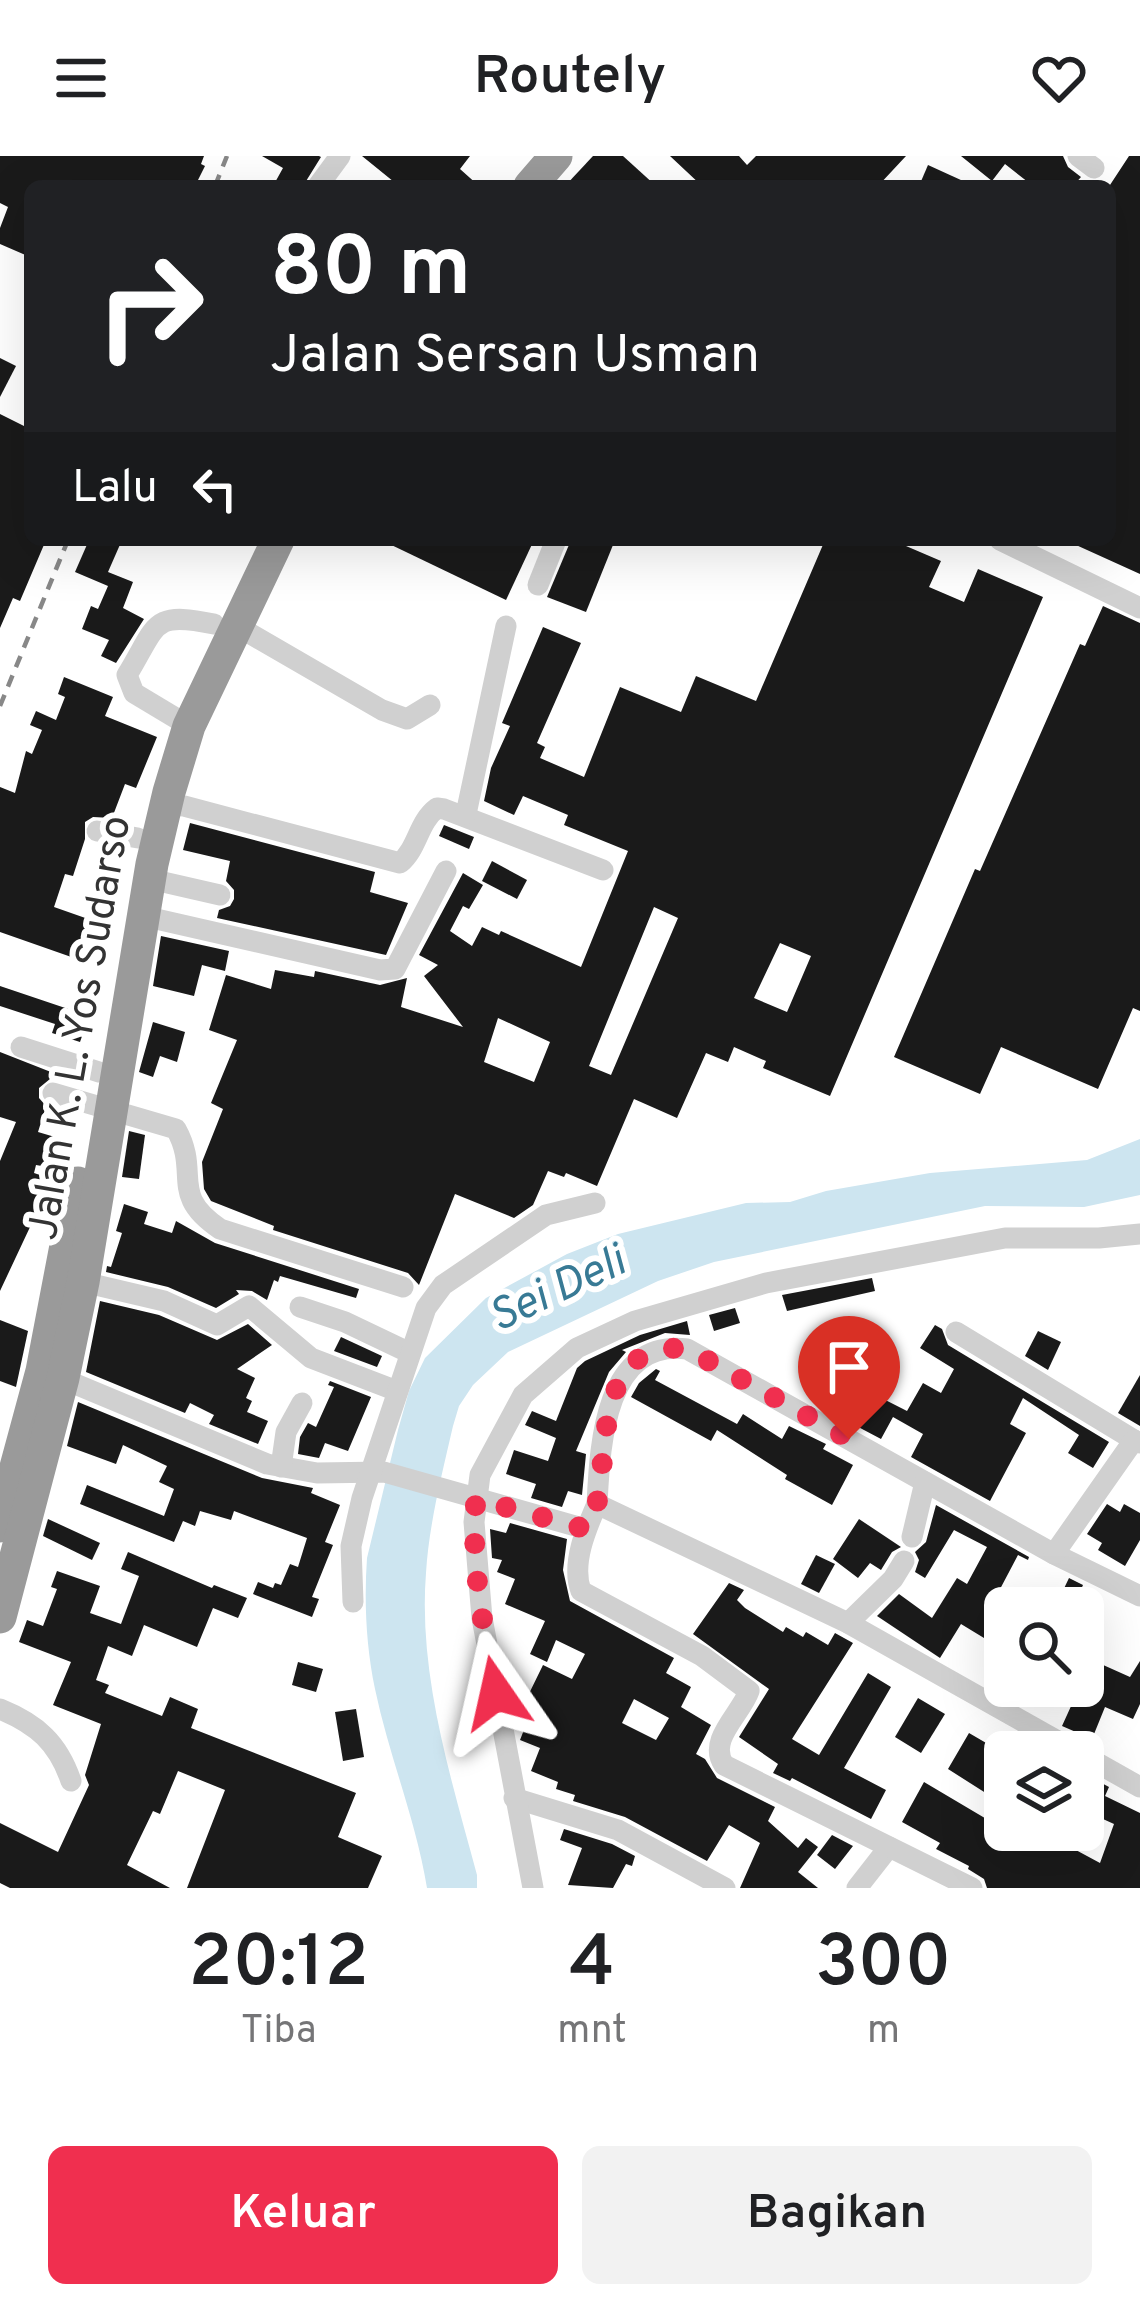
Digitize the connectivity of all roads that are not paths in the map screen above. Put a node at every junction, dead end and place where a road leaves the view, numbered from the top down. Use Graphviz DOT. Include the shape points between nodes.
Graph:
graph roads {
  1 [pos="556,156"];
  2 [pos="518,179"];
  3 [pos="252,546"];
  4 [pos="274,546"];
  5 [pos="554,546"];
  6 [pos="1012,546"];
  7 [pos="538,585"];
  8 [pos="1140,608"];
  9 [pos="226,625"];
  10 [pos="506,626"];
  11 [pos="430,705"];
  12 [pos="180,723"];
  13 [pos="166,805"];
  14 [pos="466,814"];
  15 [pos="97,831"];
  16 [pos="138,838"];
  17 [pos="603,870"];
  18 [pos="446,871"];
  19 [pos="150,879"];
  20 [pos="220,895"];
  21 [pos="143,916"];
  22 [pos="21,1047"];
  23 [pos="53,1093"];
  24 [pos="102,1094"];
  25 [pos="595,1203"];
  26 [pos="1140,1234"];
  27 [pos="83,1282"];
  28 [pos="403,1287"];
  29 [pos="300,1307"];
  30 [pos="956,1332"];
  31 [pos="410,1353"];
  32 [pos="52,1374"];
  33 [pos="397,1391"];
  34 [pos="302,1403"];
  35 [pos="1137,1442"];
  36 [pos="7,1466"];
  37 [pos="281,1466"];
  38 [pos="378,1471"];
  39 [pos="925,1482"];
  40 [pos="466,1496"];
  41 [pos="597,1504"];
  42 [pos="0,1526"];
  43 [pos="586,1529"];
  44 [pos="912,1538"];
  45 [pos="1054,1554"];
  46 [pos="904,1561"];
  47 [pos="1140,1596"];
  48 [pos="353,1602"];
  49 [pos="0,1617"];
  50 [pos="848,1623"];
  51 [pos="0,1709"];
  52 [pos="1039,1731"];
  53 [pos="1104,1767"];
  54 [pos="71,1781"];
  55 [pos="1140,1786"];
  56 [pos="514,1798"];
  57 [pos="889,1847"];
  58 [pos="533,1888"];
  59 [pos="725,1888"];
  60 [pos="857,1888"];
  61 [pos="972,1888"];
  1 -- 2 [label="highway"];
  3 -- 9 [label="highway, Jalan K. L. Yos Sudarso"];
  4 -- 9 [label="highway, Jalan K. L. Yos Sudarso"];
  5 -- 7 [label="street"];
  6 -- 8 [label="street"];
  9 -- 11 [label="street" via="382,710 407,718"];
  9 -- 12 [label="highway, Jalan K. L. Yos Sudarso"];
  9 -- 12 [label="street" via="177,616 157,625 127,675 134,693"];
  10 -- 14 [label="street"];
  12 -- 13 [label="highway, Jalan K. L. Yos Sudarso"];
  12 -- 16 [label="highway, Jalan K. L. Yos Sudarso"];
  13 -- 14 [label="street" via="400,862 436,808"];
  13 -- 19 [label="highway, Jalan K. L. Yos Sudarso"];
  14 -- 17 [label="street"];
  15 -- 16 [label="street"];
  16 -- 24 [label="highway, Jalan K. L. Yos Sudarso"];
  18 -- 21 [label="street" via="395,969"];
  19 -- 20 [label="street"];
  19 -- 21 [label="highway, Jalan K. L. Yos Sudarso"];
  21 -- 24 [label="highway, Jalan K. L. Yos Sudarso"];
  22 -- 24 [label="street"];
  23 -- 24 [label="street"];
  24 -- 27 [label="highway, Jalan K. L. Yos Sudarso"];
  24 -- 28 [label="street" via="176,1129 187,1148 188,1200 220,1229"];
  24 -- 32 [label="highway, Jalan K. L. Yos Sudarso"];
  25 -- 31 [label="street" via="546,1215 443,1285"];
  26 -- 40 [label="street" via="957,1246 766,1283 635,1321 577,1348 523,1395"];
  27 -- 32 [label="highway, Jalan K. L. Yos Sudarso"];
  27 -- 33 [label="street" via="164,1301 217,1325 250,1306 311,1358"];
  29 -- 31 [label="street"];
  30 -- 35 [label="street"];
  31 -- 33 [label="street"];
  32 -- 36 [label="highway, Jalan K. L. Yos Sudarso"];
  32 -- 37 [label="street"];
  32 -- 49 [label="highway, Jalan K. L. Yos Sudarso"];
  33 -- 38 [label="street"];
  34 -- 37 [label="street" via="286,1432"];
  35 -- 45 [label="street"];
  36 -- 42 [label="highway, Jalan K. L. Yos Sudarso"];
  37 -- 38 [label="street"];
  38 -- 40 [label="street"];
  38 -- 48 [label="street" via="351,1546"];
  39 -- 41 [label="street" via="705,1357 666,1348 622,1378 604,1426"];
  39 -- 44 [label="street"];
  39 -- 45 [label="street"];
  40 -- 43 [label="street"];
  40 -- 56 [label="street"];
  41 -- 43 [label="street"];
  41 -- 50 [label="street"];
  43 -- 57 [label="street" via="581,1591 702,1656 749,1691 719,1744 724,1765"];
  45 -- 47 [label="street"];
  46 -- 50 [label="street"];
  50 -- 52 [label="street"];
  51 -- 54 [label="street" via="57,1746"];
  53 -- 55 [label="street"];
  56 -- 58 [label="street"];
  56 -- 59 [label="street" via="618,1830"];
  57 -- 60 [label="street"];
  57 -- 61 [label="street"];
}
